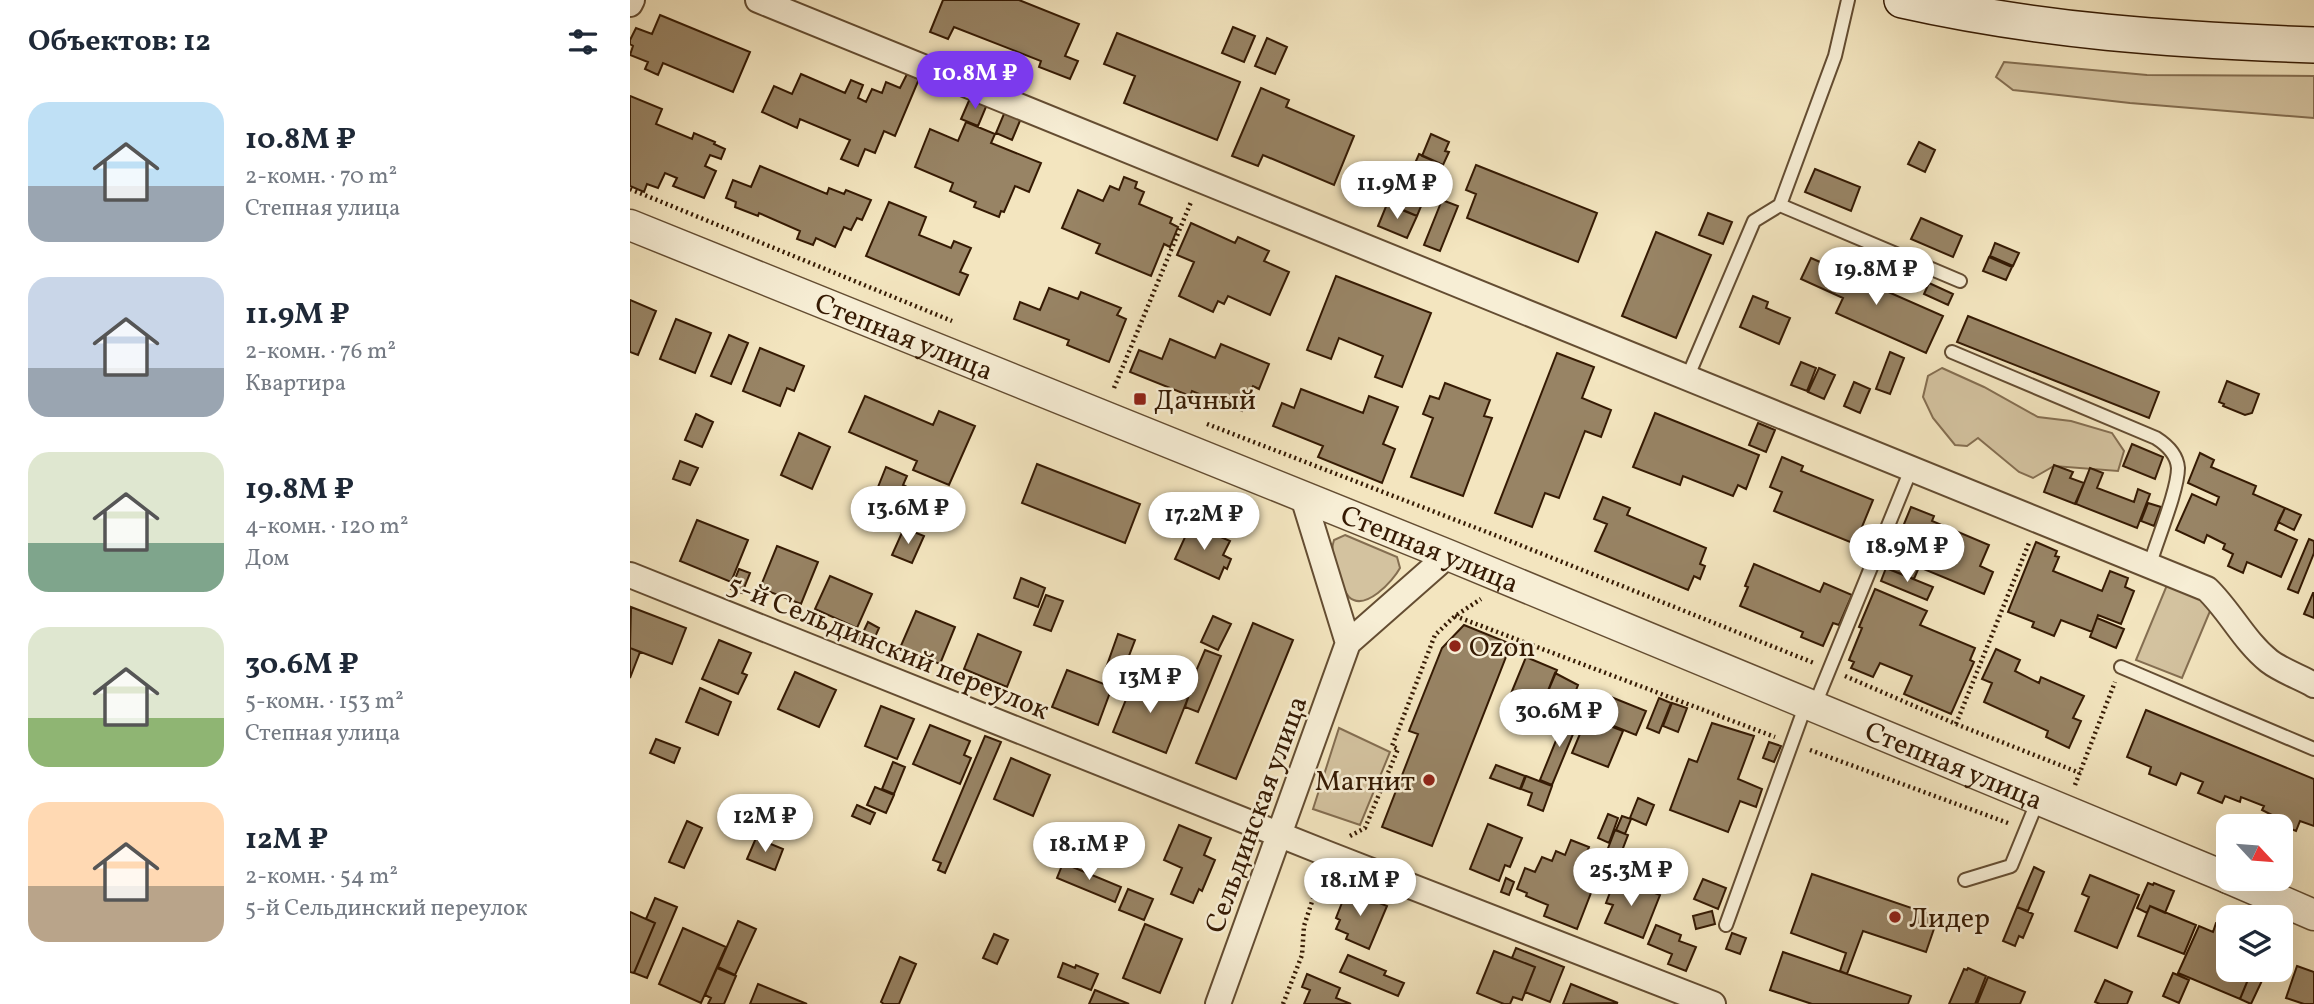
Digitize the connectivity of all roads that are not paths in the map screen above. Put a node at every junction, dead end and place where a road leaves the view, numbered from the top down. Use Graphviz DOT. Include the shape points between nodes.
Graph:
graph roads {
  1 [pos="758,0"];
  2 [pos="1848,0"];
  3 [pos="1902,0"];
  4 [pos="2314,44"];
  5 [pos="1780,205"];
  6 [pos="630,225"];
  7 [pos="1960,281"];
  8 [pos="1952,352"];
  9 [pos="1688,376"];
  10 [pos="1912,467"];
  11 [pos="1303,497"];
  12 [pos="1448,555"];
  13 [pos="2150,564"];
  14 [pos="630,575"];
  15 [pos="1348,643"];
  16 [pos="2121,667"];
  17 [pos="2314,685"];
  18 [pos="1810,705"];
  19 [pos="2314,749"];
  20 [pos="2038,800"];
  21 [pos="1280,835"];
  22 [pos="2216,873"];
  23 [pos="1965,880"];
  24 [pos="2258,891"];
  25 [pos="2314,915"];
  26 [pos="1726,925"];
  27 [pos="1218,1004"];
  28 [pos="1713,1004"];
  1 -- 9 [label="street"];
  2 -- 5 [label="lane" via="1835,56"];
  3 -- 4 [label="main road" via="2030,24 2128,36"];
  5 -- 7 [label="lane"];
  5 -- 9 [label="lane" via="1754,221"];
  6 -- 11 [label="street, Степная улица"];
  8 -- 13 [label="lane" via="2169,446 2178,466"];
  9 -- 10 [label="street"];
  10 -- 13 [label="street"];
  10 -- 18 [label="lane" via="1830,669"];
  11 -- 12 [label="street, Степная улица"];
  11 -- 15 [label="street"];
  12 -- 15 [label="street, Сельдинская улица"];
  12 -- 18 [label="street, Степная улица"];
  13 -- 17 [label="street" via="2207,589 2271,662"];
  14 -- 21 [label="street, 5-й Сельдинский переулок"];
  15 -- 21 [label="street, Сельдинская улица"];
  16 -- 19 [label="lane"];
  18 -- 20 [label="street, Степная улица"];
  18 -- 26 [label="lane"];
  20 -- 22 [label="street, Степная улица"];
  20 -- 23 [label="lane" via="2011,866"];
  21 -- 27 [label="street, Сельдинская улица"];
  21 -- 28 [label="street, 5-й Сельдинский переулок"];
  24 -- 25 [label="street, Степная улица"];
}
